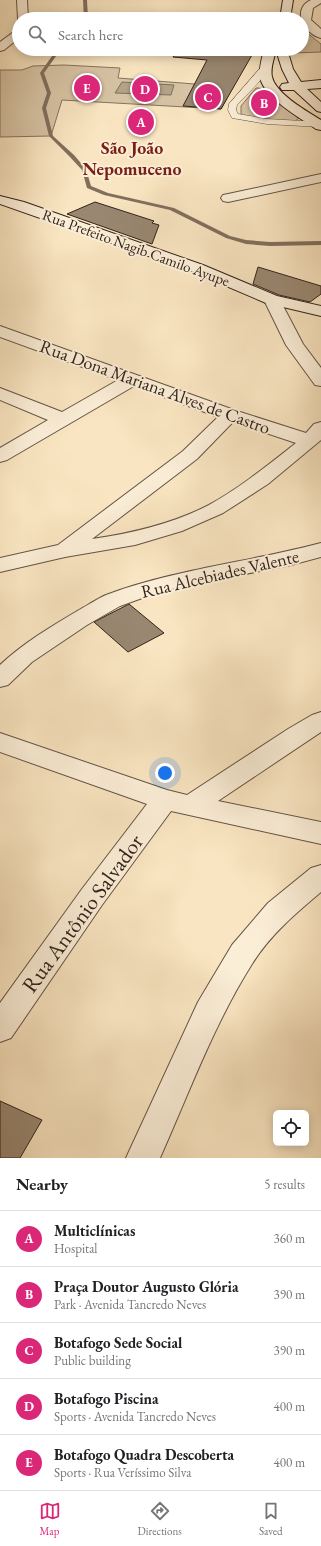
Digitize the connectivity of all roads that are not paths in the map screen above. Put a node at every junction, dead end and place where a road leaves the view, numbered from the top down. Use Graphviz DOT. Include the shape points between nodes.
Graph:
graph roads {
  1 [pos="288,0"];
  2 [pos="320,0"];
  3 [pos="286,12"];
  4 [pos="307,12"];
  5 [pos="309,25"];
  6 [pos="321,35"];
  7 [pos="12,39"];
  8 [pos="0,48"];
  9 [pos="268,56"];
  10 [pos="283,56"];
  11 [pos="266,67"];
  12 [pos="321,84"];
  13 [pos="297,86"];
  14 [pos="272,89"];
  15 [pos="321,108"];
  16 [pos="320,126"];
  17 [pos="321,178"];
  18 [pos="228,198"];
  19 [pos="0,200"];
  20 [pos="272,300"];
  21 [pos="321,311"];
  22 [pos="0,331"];
  23 [pos="131,380"];
  24 [pos="321,382"];
  25 [pos="0,393"];
  26 [pos="230,415"];
  27 [pos="62,419"];
  28 [pos="316,434"];
  29 [pos="0,456"];
  30 [pos="65,550"];
  31 [pos="321,550"];
  32 [pos="0,565"];
  33 [pos="0,679"];
  34 [pos="321,722"];
  35 [pos="0,742"];
  36 [pos="177,803"];
  37 [pos="321,833"];
  38 [pos="321,876"];
  39 [pos="0,1028"];
  40 [pos="143,1158"];
  1 -- 3 [label="street"];
  2 -- 4 [label="street" via="311,4"];
  5 -- 6 [label="street"];
  7 -- 8 [label="street"];
  9 -- 11 [label="street"];
  10 -- 13 [label="street" via="286,68"];
  11 -- 14 [label="street"];
  11 -- 16 [label="lane" via="233,104 235,116"];
  12 -- 13 [label="street"];
  13 -- 14 [label="street"];
  13 -- 15 [label="street"];
  14 -- 16 [label="street"];
  17 -- 18 [label="street"];
  19 -- 20 [label="street, Rua Prefeito Nagib Camilo Ayupe" via="197,268"];
  20 -- 21 [label="street, Rua Prefeito Nagib Camilo Ayupe"];
  20 -- 24 [label="street" via="295,345"];
  22 -- 23 [label="street, Rua Dona Mariana Alves de Castro"];
  23 -- 26 [label="street, Rua Dona Mariana Alves de Castro"];
  23 -- 27 [label="street"];
  25 -- 27 [label="street"];
  26 -- 28 [label="street, Rua Dona Mariana Alves de Castro"];
  26 -- 30 [label="street" via="190,455"];
  27 -- 29 [label="street"];
  28 -- 30 [label="street" via="261,480 223,505 175,527 135,539"];
  30 -- 32 [label="street"];
  31 -- 33 [label="street, Rua Alcebiades Valente" via="188,578 112,601 24,656"];
  34 -- 36 [label="street, Rua Antônio Salvador"];
  35 -- 36 [label="street"];
  36 -- 37 [label="street"];
  36 -- 39 [label="street, Rua Antônio Salvador" via="92,897"];
  38 -- 40 [label="street" via="278,911 242,954 208,1012"];
}
